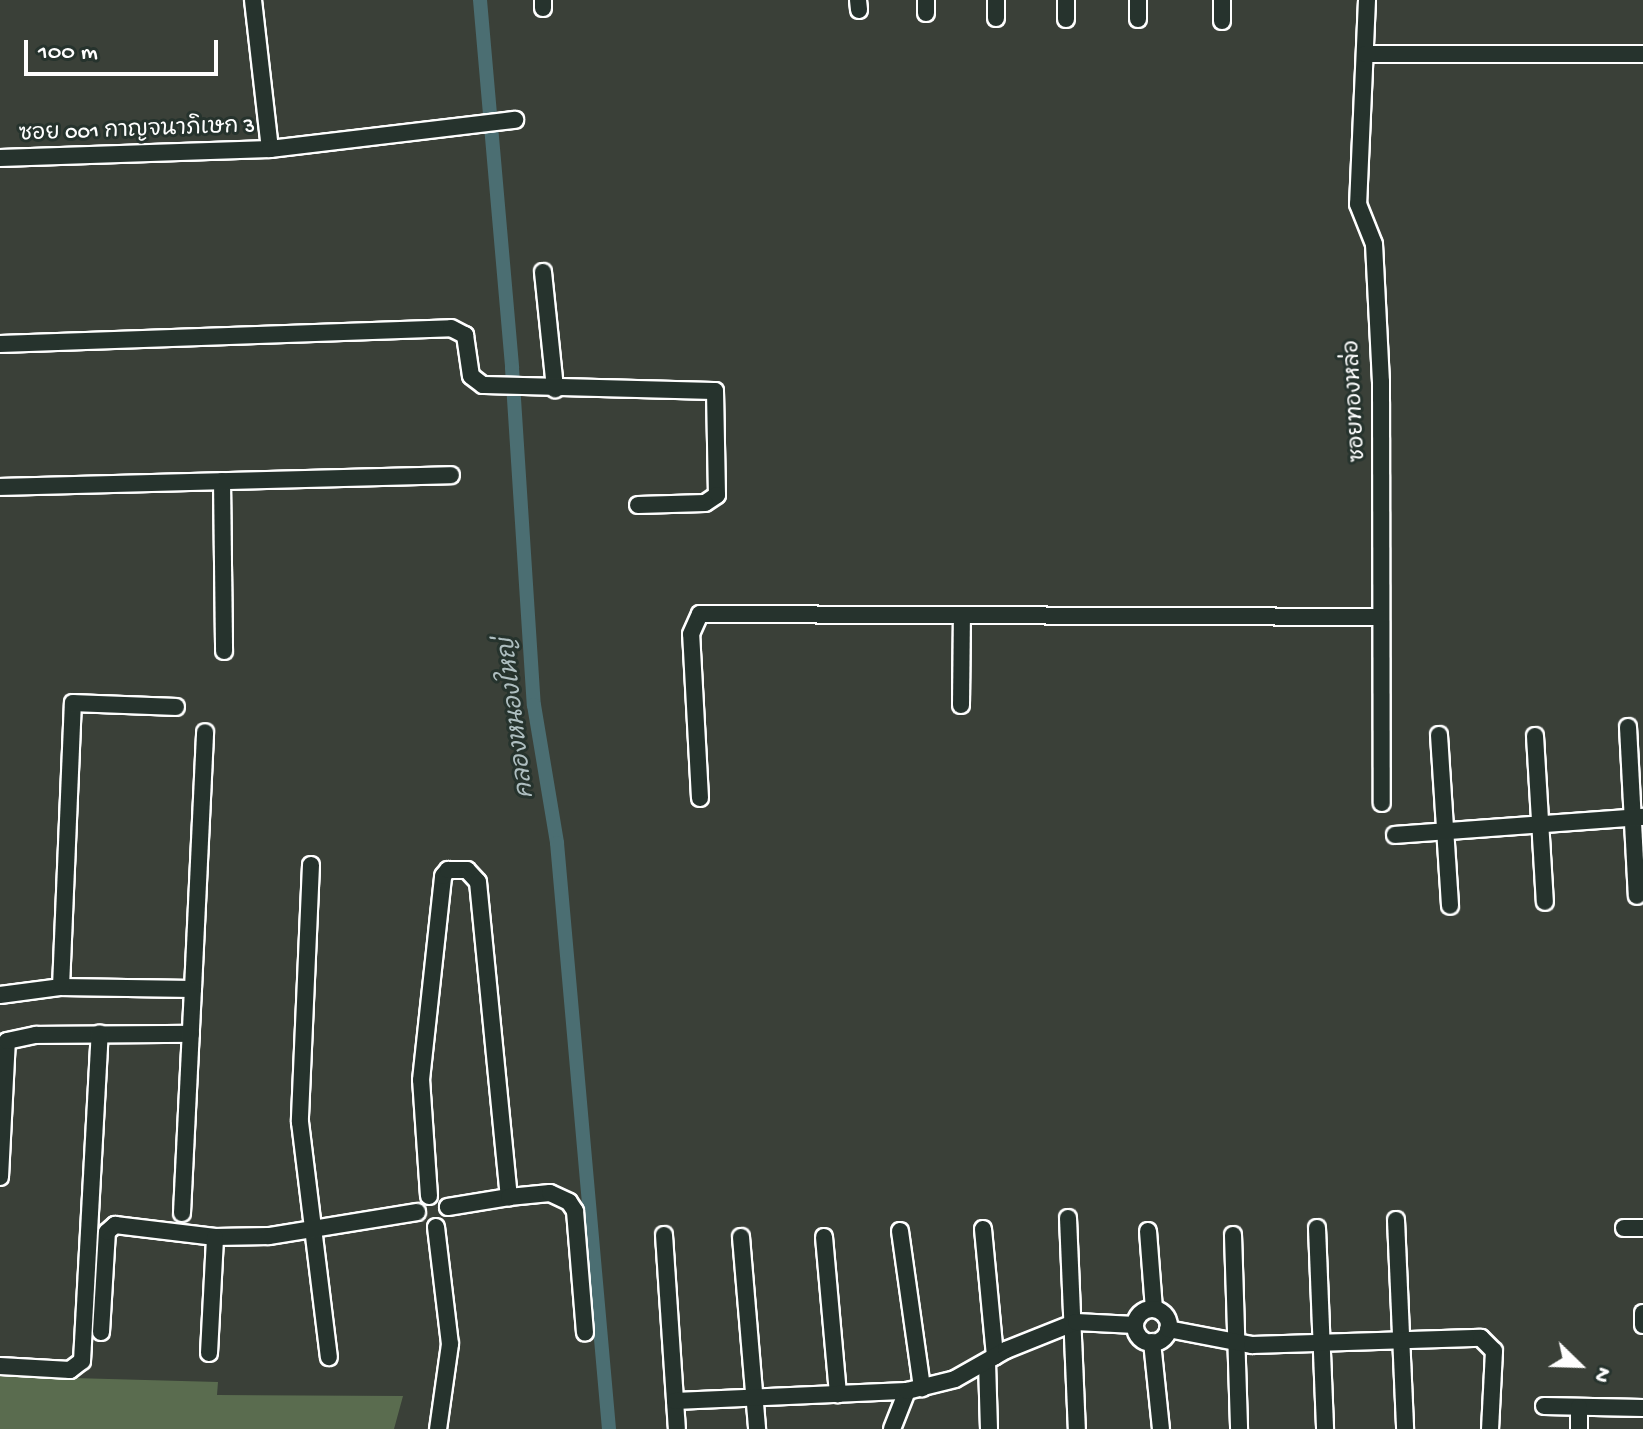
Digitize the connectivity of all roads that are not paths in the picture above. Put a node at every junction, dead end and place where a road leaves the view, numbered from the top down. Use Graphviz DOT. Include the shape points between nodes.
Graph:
graph roads {
  1 [pos="253,0"];
  2 [pos="996,0"];
  3 [pos="1066,0"];
  4 [pos="1138,0"];
  5 [pos="1222,0"];
  6 [pos="1367,0"];
  7 [pos="996,18"];
  8 [pos="1066,19"];
  9 [pos="1138,19"];
  10 [pos="1222,21"];
  11 [pos="1365,54"];
  12 [pos="1643,54"];
  13 [pos="508,121"];
  14 [pos="270,149"];
  15 [pos="0,158"];
  16 [pos="543,272"];
  17 [pos="0,344"];
  18 [pos="555,389"];
  19 [pos="451,475"];
  20 [pos="222,481"];
  21 [pos="0,487"];
  22 [pos="638,505"];
  23 [pos="962,615"];
  24 [pos="1378,617"];
  25 [pos="224,651"];
  26 [pos="961,705"];
  27 [pos="176,707"];
  28 [pos="1628,727"];
  29 [pos="205,732"];
  30 [pos="1439,735"];
  31 [pos="1535,736"];
  32 [pos="700,798"];
  33 [pos="1382,803"];
  34 [pos="1640,817"];
  35 [pos="1540,824"];
  36 [pos="1445,831"];
  37 [pos="1395,835"];
  38 [pos="311,865"];
  39 [pos="1637,896"];
  40 [pos="1545,902"];
  41 [pos="1450,906"];
  42 [pos="61,987"];
  43 [pos="193,989"];
  44 [pos="0,995"];
  45 [pos="100,1033"];
  46 [pos="191,1034"];
  47 [pos="3,1042"];
  48 [pos="0,1177"];
  49 [pos="429,1196"];
  50 [pos="509,1197"];
  51 [pos="448,1207"];
  52 [pos="417,1212"];
  53 [pos="182,1213"];
  54 [pos="1068,1218"];
  55 [pos="1396,1220"];
  56 [pos="436,1227"];
  57 [pos="1317,1228"];
  58 [pos="1624,1228"];
  59 [pos="1643,1228"];
  60 [pos="983,1229"];
  61 [pos="314,1231"];
  62 [pos="900,1231"];
  63 [pos="1148,1231"];
  64 [pos="664,1235"];
  65 [pos="1233,1235"];
  66 [pos="215,1237"];
  67 [pos="741,1237"];
  68 [pos="824,1237"];
  69 [pos="1154,1309"];
  70 [pos="1643,1313"];
  71 [pos="1076,1322"];
  72 [pos="1135,1325"];
  73 [pos="1643,1325"];
  74 [pos="1168,1329"];
  75 [pos="101,1332"];
  76 [pos="585,1333"];
  77 [pos="1402,1341"];
  78 [pos="1152,1342"];
  79 [pos="1239,1344"];
  80 [pos="1324,1347"];
  81 [pos="209,1353"];
  82 [pos="329,1357"];
  83 [pos="991,1359"];
  84 [pos="0,1366"];
  85 [pos="914,1390"];
  86 [pos="754,1394"];
  87 [pos="838,1394"];
  88 [pos="675,1401"];
  89 [pos="1544,1406"];
  90 [pos="1579,1407"];
  91 [pos="1643,1408"];
  92 [pos="438,1429"];
  93 [pos="677,1429"];
  94 [pos="757,1429"];
  95 [pos="892,1429"];
  96 [pos="989,1429"];
  97 [pos="1077,1429"];
  98 [pos="1161,1429"];
  99 [pos="1239,1429"];
  100 [pos="1325,1429"];
  101 [pos="1405,1429"];
  102 [pos="1490,1429"];
  103 [pos="1579,1429"];
  1 -- 14 [label="street, ซอย 001 กาญจนาภิเษก 3"];
  2 -- 7 [label="street"];
  3 -- 8 [label="street"];
  4 -- 9 [label="street"];
  5 -- 10 [label="street"];
  6 -- 11 [label="street, ซอยทองหล่อ"];
  11 -- 12 [label="street"];
  11 -- 24 [label="street, ซอยทองหล่อ" via="1358,204 1374,244 1376,282 1382,480"];
  13 -- 14 [label="street"];
  14 -- 15 [label="street, ซอย 001 กาญจนาภิเษก 3"];
  16 -- 18 [label="street"];
  17 -- 18 [label="street" via="451,328 465,335 472,380"];
  18 -- 22 [label="street" via="702,386 716,392 720,481 715,498 705,503"];
  19 -- 20 [label="street"];
  20 -- 21 [label="street"];
  20 -- 25 [label="street"];
  23 -- 24 [label="street"];
  23 -- 26 [label="street"];
  23 -- 32 [label="street" via="700,614 691,634"];
  24 -- 33 [label="street, ซอยทองหล่อ"];
  27 -- 42 [label="street" via="82,701 69,710"];
  28 -- 34 [label="street"];
  29 -- 43 [label="street"];
  30 -- 36 [label="street"];
  31 -- 35 [label="street"];
  34 -- 35 [label="street"];
  34 -- 39 [label="street"];
  35 -- 36 [label="street"];
  35 -- 40 [label="street"];
  36 -- 37 [label="street"];
  36 -- 41 [label="street"];
  38 -- 61 [label="street" via="300,1122"];
  42 -- 43 [label="street"];
  42 -- 44 [label="street"];
  43 -- 46 [label="street"];
  45 -- 46 [label="street"];
  45 -- 47 [label="street"];
  45 -- 84 [label="street" via="82,1361 70,1370"];
  46 -- 53 [label="street"];
  47 -- 48 [label="street"];
  49 -- 50 [label="street" via="421,1080 443,876 448,870 467,870 478,882"];
  49 -- 51 [label="street" via="439,1196"];
  49 -- 52 [label="street"];
  50 -- 51 [label="street"];
  50 -- 76 [label="street" via="550,1193 575,1211"];
  51 -- 56 [label="street" via="445,1221"];
  52 -- 56 [label="street" via="425,1225"];
  52 -- 61 [label="street"];
  54 -- 71 [label="street"];
  55 -- 77 [label="street"];
  56 -- 92 [label="street" via="450,1344"];
  57 -- 80 [label="street"];
  58 -- 59 [label="street"];
  60 -- 83 [label="street"];
  61 -- 66 [label="street"];
  61 -- 82 [label="street"];
  62 -- 85 [label="street"];
  63 -- 69 [label="street"];
  64 -- 88 [label="street"];
  65 -- 79 [label="street"];
  66 -- 75 [label="street" via="109,1228"];
  66 -- 81 [label="street"];
  67 -- 86 [label="street"];
  68 -- 87 [label="street"];
  69 -- 72 [label="street" via="1144,1311"];
  69 -- 74 [label="street" via="1167,1318"];
  70 -- 73 [label="street"];
  71 -- 72 [label="street"];
  71 -- 83 [label="street"];
  71 -- 97 [label="street"];
  72 -- 78 [label="street" via="1138,1335"];
  74 -- 78 [label="street"];
  74 -- 79 [label="street"];
  77 -- 80 [label="street"];
  77 -- 101 [label="street"];
  77 -- 102 [label="street" via="1469,1336 1493,1347"];
  78 -- 98 [label="street"];
  79 -- 80 [label="street"];
  79 -- 99 [label="street"];
  80 -- 100 [label="street"];
  83 -- 85 [label="street"];
  83 -- 96 [label="street"];
  85 -- 87 [label="street"];
  85 -- 95 [label="street"];
  86 -- 87 [label="street"];
  86 -- 88 [label="street"];
  86 -- 94 [label="street"];
  88 -- 93 [label="street"];
  89 -- 90 [label="street"];
  90 -- 91 [label="street"];
  90 -- 103 [label="street"];
}
